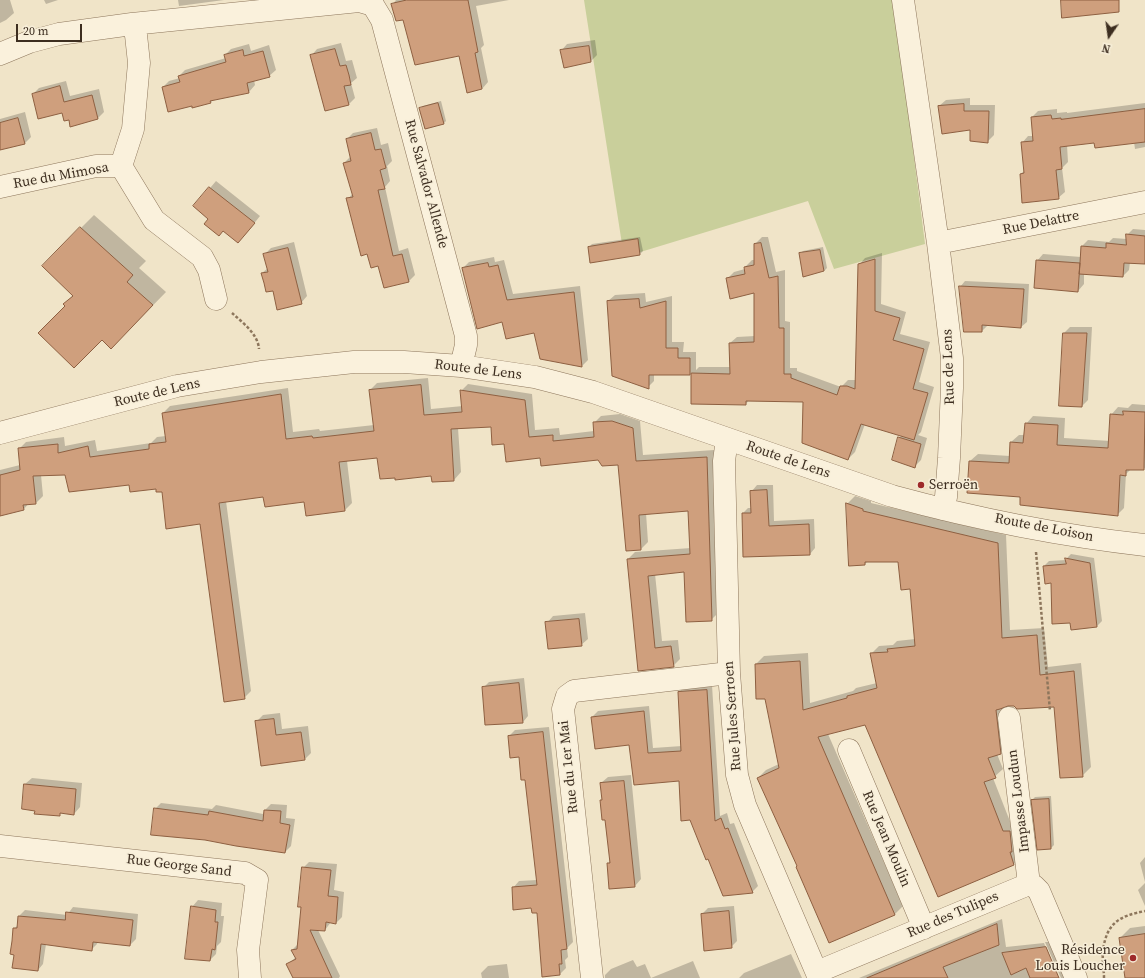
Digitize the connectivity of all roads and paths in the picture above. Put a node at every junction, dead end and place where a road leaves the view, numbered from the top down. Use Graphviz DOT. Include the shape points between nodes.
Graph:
graph roads {
  1 [pos="903,0"];
  2 [pos="375,3"];
  3 [pos="132,24"];
  4 [pos="0,54"];
  5 [pos="122,166"];
  6 [pos="0,187"];
  7 [pos="1145,202"];
  8 [pos="937,234"];
  9 [pos="216,299"];
  10 [pos="461,366"];
  11 [pos="260,372"];
  12 [pos="0,433"];
  13 [pos="727,439"];
  14 [pos="943,509"];
  15 [pos="1034,527"];
  16 [pos="1145,545"];
  17 [pos="729,673"];
  18 [pos="1050,711"];
  19 [pos="1009,718"];
  20 [pos="849,750"];
  21 [pos="0,846"];
  22 [pos="1028,884"];
  23 [pos="1145,911"];
  24 [pos="924,928"];
  25 [pos="818,975"];
  26 [pos="250,978"];
  27 [pos="592,978"];
  28 [pos="1076,978"];
  29 [pos="1104,978"];
  1 -- 8 [label="street, Rue de Lens"];
  2 -- 3 [label="street, Rue Salvador Allende" via="359,1"];
  2 -- 10 [label="street, Rue Salvador Allende" via="382,20 466,336"];
  3 -- 4 [label="street, Rue Salvador Allende" via="59,34 29,42"];
  3 -- 5 [label="street" via="140,62 133,129"];
  5 -- 6 [label="street, Rue du Mimosa" via="96,166"];
  5 -- 9 [label="street" via="154,220 202,257 210,270"];
  7 -- 8 [label="street, Rue Delattre"];
  8 -- 14 [label="street, Rue de Lens" via="952,358 949,458"];
  9 -- 11 [label="path" via="248,327 258,342"];
  10 -- 11 [label="street, Route de Lens" via="354,362"];
  10 -- 13 [label="street, Route de Lens" via="535,377 593,392"];
  11 -- 12 [label="street, Route de Lens" via="177,386"];
  13 -- 14 [label="street, Route de Lens" via="892,496"];
  13 -- 17 [label="street, Rue Jules Serroen" via="724,461"];
  14 -- 15 [label="street, Route de Loison"];
  15 -- 16 [label="street, Route de Loison"];
  15 -- 18 [label="path"];
  17 -- 25 [label="street, Rue Jules Serroen" via="737,775 745,805"];
  17 -- 27 [label="street, Rue du 1er Mai" via="574,691 567,696 563,709"];
  19 -- 22 [label="street, Impasse Loudun"];
  20 -- 24 [label="street, Rue Jean Moulin"];
  21 -- 26 [label="street, Rue George Sand" via="245,873 257,880 248,950"];
  22 -- 24 [label="street, Rue des Tulipes"];
  22 -- 28 [label="street" via="1039,892"];
  23 -- 29 [label="path" via="1123,917 1110,928 1103,950"];
  24 -- 25 [label="street, Rue des Tulipes"];
}
